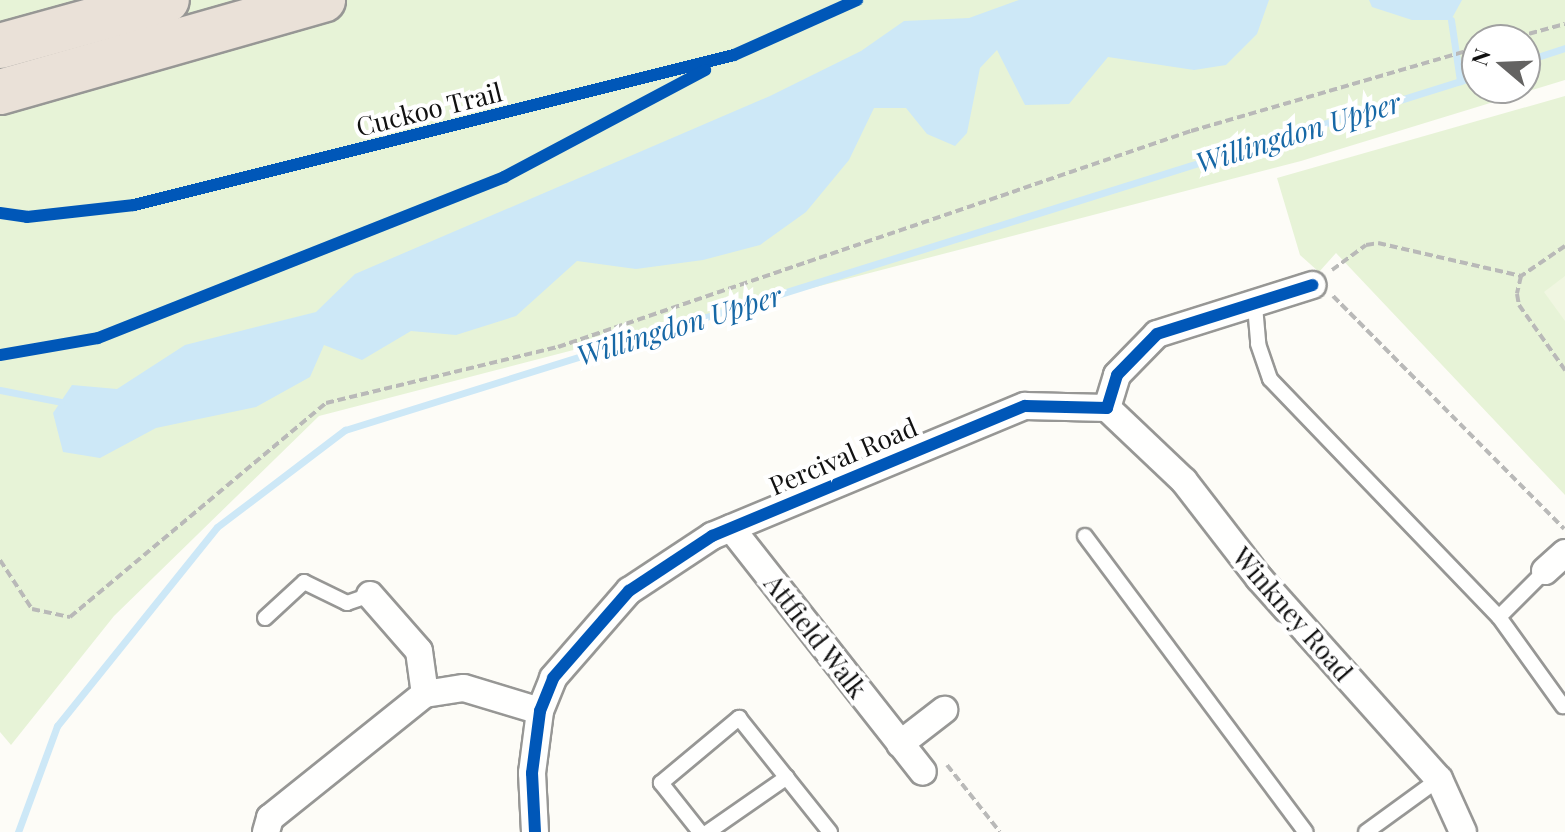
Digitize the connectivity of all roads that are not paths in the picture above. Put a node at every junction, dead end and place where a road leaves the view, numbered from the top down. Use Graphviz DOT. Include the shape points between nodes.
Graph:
graph roads {
  1 [pos="167,0"];
  2 [pos="323,0"];
  3 [pos="0,46"];
  4 [pos="0,92"];
  5 [pos="1315,283"];
  6 [pos="1255,306"];
  7 [pos="1107,408"];
  8 [pos="731,528"];
  9 [pos="1085,536"];
  10 [pos="1565,553"];
  11 [pos="1545,571"];
  12 [pos="370,595"];
  13 [pos="1499,617"];
  14 [pos="265,618"];
  15 [pos="425,694"];
  16 [pos="1563,706"];
  17 [pos="944,710"];
  18 [pos="540,711"];
  19 [pos="900,744"];
  20 [pos="923,772"];
  21 [pos="787,777"];
  22 [pos="1439,779"];
  23 [pos="266,832"];
  24 [pos="535,832"];
  25 [pos="700,832"];
  26 [pos="708,832"];
  27 [pos="830,832"];
  28 [pos="1306,832"];
  29 [pos="1366,832"];
  30 [pos="1463,832"];
  1 -- 3 [label="highway"];
  2 -- 4 [label="highway"];
  5 -- 6 [label="street"];
  6 -- 7 [label="street" via="1157,334 1117,375"];
  6 -- 13 [label="lane" via="1258,344 1270,379"];
  7 -- 8 [label="street, Percival Road" via="1025,406"];
  7 -- 22 [label="street, Winkney Road" via="1184,481 1259,578"];
  8 -- 18 [label="street, Percival Road" via="629,591 553,678"];
  8 -- 19 [label="street, Attfield Walk"];
  9 -- 28 [label="lane"];
  10 -- 11 [label="street"];
  11 -- 13 [label="lane"];
  12 -- 14 [label="lane" via="347,603 304,582"];
  12 -- 15 [label="street" via="419,651"];
  13 -- 16 [label="lane"];
  15 -- 18 [label="street" via="464,688"];
  15 -- 23 [label="street" via="270,818"];
  17 -- 19 [label="street"];
  18 -- 24 [label="street, Percival Road" via="532,773"];
  19 -- 20 [label="street, Attfield Walk"];
  21 -- 25 [label="lane" via="739,718 661,783"];
  21 -- 26 [label="lane"];
  21 -- 27 [label="lane"];
  22 -- 29 [label="lane"];
  22 -- 30 [label="street, Winkney Road"];
}
